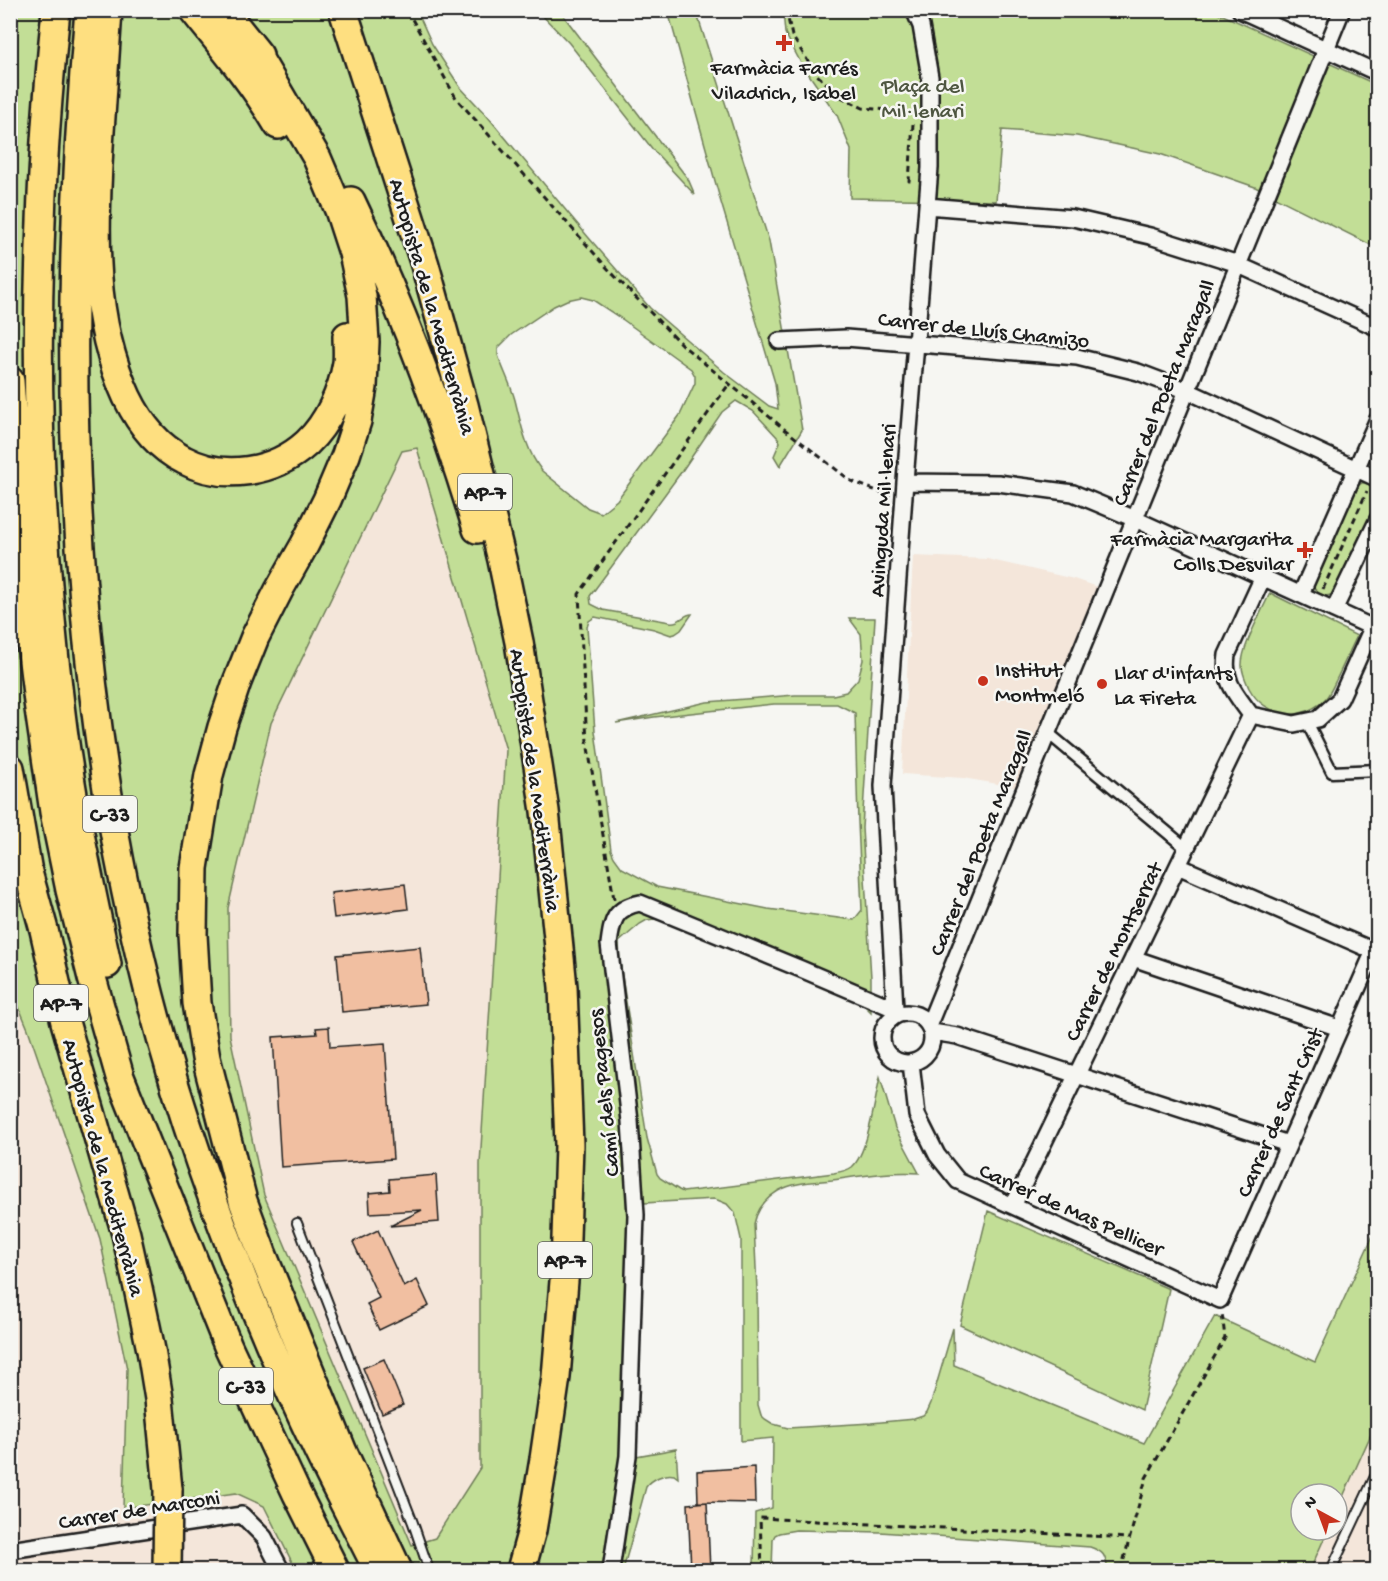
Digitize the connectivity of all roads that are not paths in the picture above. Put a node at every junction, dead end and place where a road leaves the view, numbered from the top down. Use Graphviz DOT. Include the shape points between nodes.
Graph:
graph roads {
  1 [pos="56,10"];
  2 [pos="89,10"];
  3 [pos="108,10"];
  4 [pos="193,10"];
  5 [pos="223,10"];
  6 [pos="343,10"];
  7 [pos="914,10"];
  8 [pos="1240,10"];
  9 [pos="1342,10"];
  10 [pos="249,42"];
  11 [pos="1326,50"];
  12 [pos="1377,74"];
  13 [pos="927,206"];
  14 [pos="1238,265"];
  15 [pos="1377,328"];
  16 [pos="779,341"];
  17 [pos="916,343"];
  18 [pos="10,381"];
  19 [pos="1188,391"];
  20 [pos="1377,419"];
  21 [pos="1355,469"];
  22 [pos="1375,478"];
  23 [pos="905,482"];
  24 [pos="1135,519"];
  25 [pos="1377,519"];
  26 [pos="1263,577"];
  27 [pos="1300,594"];
  28 [pos="1335,610"];
  29 [pos="1375,629"];
  30 [pos="1251,715"];
  31 [pos="1307,722"];
  32 [pos="1048,733"];
  33 [pos="10,768"];
  34 [pos="1377,770"];
  35 [pos="1186,848"];
  36 [pos="1178,866"];
  37 [pos="1376,946"];
  38 [pos="1133,958"];
  39 [pos="563,987"];
  40 [pos="898,1011"];
  41 [pos="930,1028"];
  42 [pos="1340,1028"];
  43 [pos="911,1063"];
  44 [pos="1077,1075"];
  45 [pos="1288,1144"];
  46 [pos="170,1200"];
  47 [pos="1013,1206"];
  48 [pos="297,1223"];
  49 [pos="1220,1300"];
  50 [pos="1377,1470"];
  51 [pos="10,1550"];
  52 [pos="167,1570"];
  53 [pos="281,1570"];
  54 [pos="335,1570"];
  55 [pos="378,1570"];
  56 [pos="398,1570"];
  57 [pos="429,1570"];
  58 [pos="521,1570"];
  59 [pos="611,1570"];
  60 [pos="1331,1570"];
  1 -- 46 [label="highway, C-33" via="40,222 39,326 42,490 51,625 61,716 89,885 108,972"];
  2 -- 55 [label="highway, C-33" via="75,218 73,411 86,638 109,808 143,972 199,1160 274,1354"];
  3 -- 4 [label="highway" via="96,246 102,314 120,381 138,416 170,451 208,470 251,471 282,460 306,443 323,424 333,407 347,362 347,326 327,226 302,165 271,112"];
  5 -- 10 [label="highway"];
  6 -- 39 [label="highway, Autopista de la Mediterrània / AP-7" via="425,265 502,560 545,811"];
  7 -- 13 [label="street, Avinguda Mil·lenari" via="921,26 930,77"];
  8 -- 11 [label="street"];
  9 -- 11 [label="street, Carrer del Poeta Maragall"];
  10 -- 39 [label="highway" via="291,92 325,149 420,359 462,478 501,622"];
  10 -- 56 [label="highway" via="317,158 339,210 362,296 363,387 346,455 305,544 255,637 209,775 194,868 197,1003 206,1058 243,1200 343,1452"];
  11 -- 12 [label="street"];
  11 -- 14 [label="street, Carrer del Poeta Maragall"];
  13 -- 14 [label="street" via="1073,218 1150,236"];
  13 -- 17 [label="street, Avinguda Mil·lenari"];
  14 -- 15 [label="street"];
  14 -- 19 [label="street, Carrer del Poeta Maragall"];
  16 -- 17 [label="street, Carrer de Lluís Chamizo" via="846,338"];
  17 -- 19 [label="street, Carrer de Lluís Chamizo" via="1077,357 1138,372"];
  17 -- 23 [label="street, Avinguda Mil·lenari"];
  18 -- 46 [label="highway" via="24,595 56,823 72,901 120,1077"];
  19 -- 21 [label="street, Carrer de Lluís Chamizo"];
  19 -- 24 [label="street, Carrer del Poeta Maragall"];
  20 -- 21 [label="street"];
  21 -- 22 [label="street, Carrer de Lluís Chamizo"];
  21 -- 27 [label="street"];
  23 -- 24 [label="street" via="998,483 1073,493"];
  23 -- 40 [label="street, Avinguda Mil·lenari" via="884,786"];
  24 -- 26 [label="street"];
  24 -- 32 [label="street, Carrer del Poeta Maragall"];
  25 -- 28 [label="street"];
  26 -- 27 [label="street"];
  26 -- 30 [label="street" via="1225,667 1229,683"];
  27 -- 28 [label="street"];
  28 -- 29 [label="street"];
  29 -- 31 [label="street" via="1340,699 1318,719"];
  30 -- 31 [label="street" via="1294,724"];
  30 -- 35 [label="street, Carrer de Montserrat"];
  31 -- 34 [label="street" via="1332,772"];
  32 -- 35 [label="street"];
  32 -- 41 [label="street, Carrer del Poeta Maragall"];
  33 -- 52 [label="highway, Autopista de la Mediterrània / AP-7, bridge" via="28,872 65,1022 126,1234 151,1350 168,1489"];
  35 -- 36 [label="street, Carrer de Montserrat"];
  36 -- 37 [label="street"];
  36 -- 38 [label="street, Carrer de Montserrat"];
  37 -- 42 [label="street, Carrer de Sant Crist"];
  38 -- 42 [label="street"];
  38 -- 44 [label="street, Carrer de Montserrat"];
  39 -- 58 [label="highway, Autopista de la Mediterrània / AP-7" via="569,1145 565,1269 556,1377 532,1530"];
  40 -- 41 [label="street" via="922,1017"];
  40 -- 43 [label="street" via="885,1024 882,1041 891,1058"];
  40 -- 59 [label="street, Camí dels Pagesos" via="640,903 619,912 611,924 609,944 630,1121 636,1215 628,1456"];
  41 -- 43 [label="street" via="930,1050"];
  41 -- 44 [label="street"];
  42 -- 45 [label="street, Carrer de Sant Crist"];
  43 -- 47 [label="street, Carrer de Mas Pellicer" via="917,1115 937,1155 958,1181"];
  44 -- 45 [label="street"];
  44 -- 47 [label="street, Carrer de Montserrat"];
  45 -- 49 [label="street, Carrer de Sant Crist"];
  46 -- 54 [label="highway, C-33" via="228,1346"];
  47 -- 49 [label="street, Carrer de Mas Pellicer"];
  48 -- 57 [label="lane"];
  50 -- 60 [label="lane"];
  51 -- 53 [label="street, Carrer de Marconi" via="242,1515 264,1537"];
}
